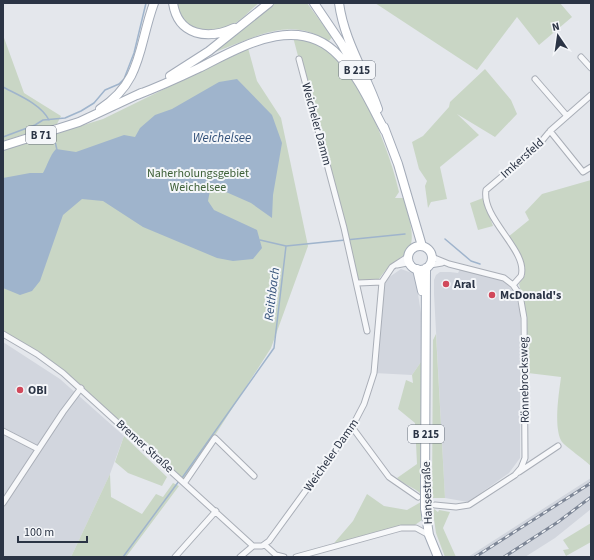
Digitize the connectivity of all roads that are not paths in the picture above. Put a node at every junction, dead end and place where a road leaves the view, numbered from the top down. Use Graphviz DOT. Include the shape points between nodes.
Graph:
graph roads {
  1 [pos="154,3"];
  2 [pos="173,3"];
  3 [pos="269,3"];
  4 [pos="314,3"];
  5 [pos="339,3"];
  6 [pos="249,21"];
  7 [pos="581,56"];
  8 [pos="299,59"];
  9 [pos="591,68"];
  10 [pos="535,79"];
  11 [pos="137,95"];
  12 [pos="591,95"];
  13 [pos="567,116"];
  14 [pos="79,122"];
  15 [pos="385,131"];
  16 [pos="550,131"];
  17 [pos="3,146"];
  18 [pos="591,167"];
  19 [pos="419,247"];
  20 [pos="409,256"];
  21 [pos="429,263"];
  22 [pos="392,267"];
  23 [pos="414,267"];
  24 [pos="382,282"];
  25 [pos="358,283"];
  26 [pos="513,285"];
  27 [pos="426,308"];
  28 [pos="367,331"];
  29 [pos="3,334"];
  30 [pos="81,388"];
  31 [pos="352,428"];
  32 [pos="3,431"];
  33 [pos="558,446"];
  34 [pos="38,449"];
  35 [pos="515,475"];
  36 [pos="254,476"];
  37 [pos="184,482"];
  38 [pos="422,495"];
  39 [pos="3,503"];
  40 [pos="435,505"];
  41 [pos="216,511"];
  42 [pos="429,535"];
  43 [pos="265,545"];
  44 [pos="253,546"];
  45 [pos="175,557"];
  46 [pos="240,557"];
  47 [pos="284,557"];
  48 [pos="296,557"];
  49 [pos="438,557"];
  1 -- 14 [label="main road" via="131,78 121,92 107,104"];
  2 -- 6 [label="main road" via="182,24 201,34 222,34"];
  3 -- 6 [label="main road, B 71"];
  4 -- 15 [label="main road, B 215" via="351,58"];
  5 -- 15 [label="main road" via="344,29 369,84"];
  6 -- 11 [label="main road, B 71" via="184,68"];
  7 -- 9 [label="street"];
  8 -- 25 [label="street, Weicheler Damm"];
  10 -- 13 [label="street"];
  11 -- 14 [label="main road, B 71"];
  11 -- 15 [label="main road" via="165,85 253,42 274,36 303,36 321,43 338,55 356,76"];
  12 -- 13 [label="street"];
  13 -- 16 [label="street"];
  14 -- 17 [label="main road, B 71"];
  15 -- 19 [label="main road, B 215" via="398,164"];
  16 -- 18 [label="street, Imkersfeld" via="583,172"];
  16 -- 26 [label="street, Imkersfeld" via="536,148 486,190 485,196 499,228 521,264 521,276"];
  19 -- 20 [label="main road"];
  19 -- 21 [label="main road" via="428,249"];
  20 -- 22 [label="street, Weicheler Damm"];
  20 -- 23 [label="main road, Hansestraße"];
  21 -- 23 [label="main road"];
  21 -- 26 [label="street" via="450,264 498,275"];
  21 -- 27 [label="main road, Hansestraße / B 215"];
  22 -- 23 [label="street" via="403,263"];
  22 -- 24 [label="street, Weicheler Damm"];
  23 -- 27 [label="main road, Hansestraße / B 215"];
  24 -- 25 [label="street"];
  24 -- 31 [label="street, Weicheler Damm" via="374,373 364,404"];
  25 -- 28 [label="street, Weicheler Damm"];
  26 -- 35 [label="street, Rönnebrocksweg" via="520,295 523,307 525,458"];
  27 -- 38 [label="main road, Hansestraße / B 215"];
  29 -- 30 [label="street, Bremer Straße" via="37,354"];
  30 -- 34 [label="street"];
  30 -- 37 [label="street, Bremer Straße"];
  31 -- 38 [label="street" via="389,477"];
  31 -- 43 [label="street, Weicheler Damm"];
  32 -- 34 [label="street"];
  33 -- 35 [label="street, Rönnebrocksweg"];
  34 -- 39 [label="street"];
  35 -- 40 [label="street, Rönnebrocksweg" via="469,505"];
  36 -- 37 [label="street" via="215,438"];
  37 -- 41 [label="street, Bremer Straße"];
  38 -- 42 [label="main road, Hansestraße / B 215, bridge"];
  41 -- 44 [label="street, Bremer Straße"];
  41 -- 45 [label="street"];
  42 -- 48 [label="street" via="416,528 401,528"];
  42 -- 49 [label="main road, Hansestraße / B 215"];
  43 -- 44 [label="street"];
  43 -- 47 [label="street" via="276,556"];
  44 -- 46 [label="street"];
}
